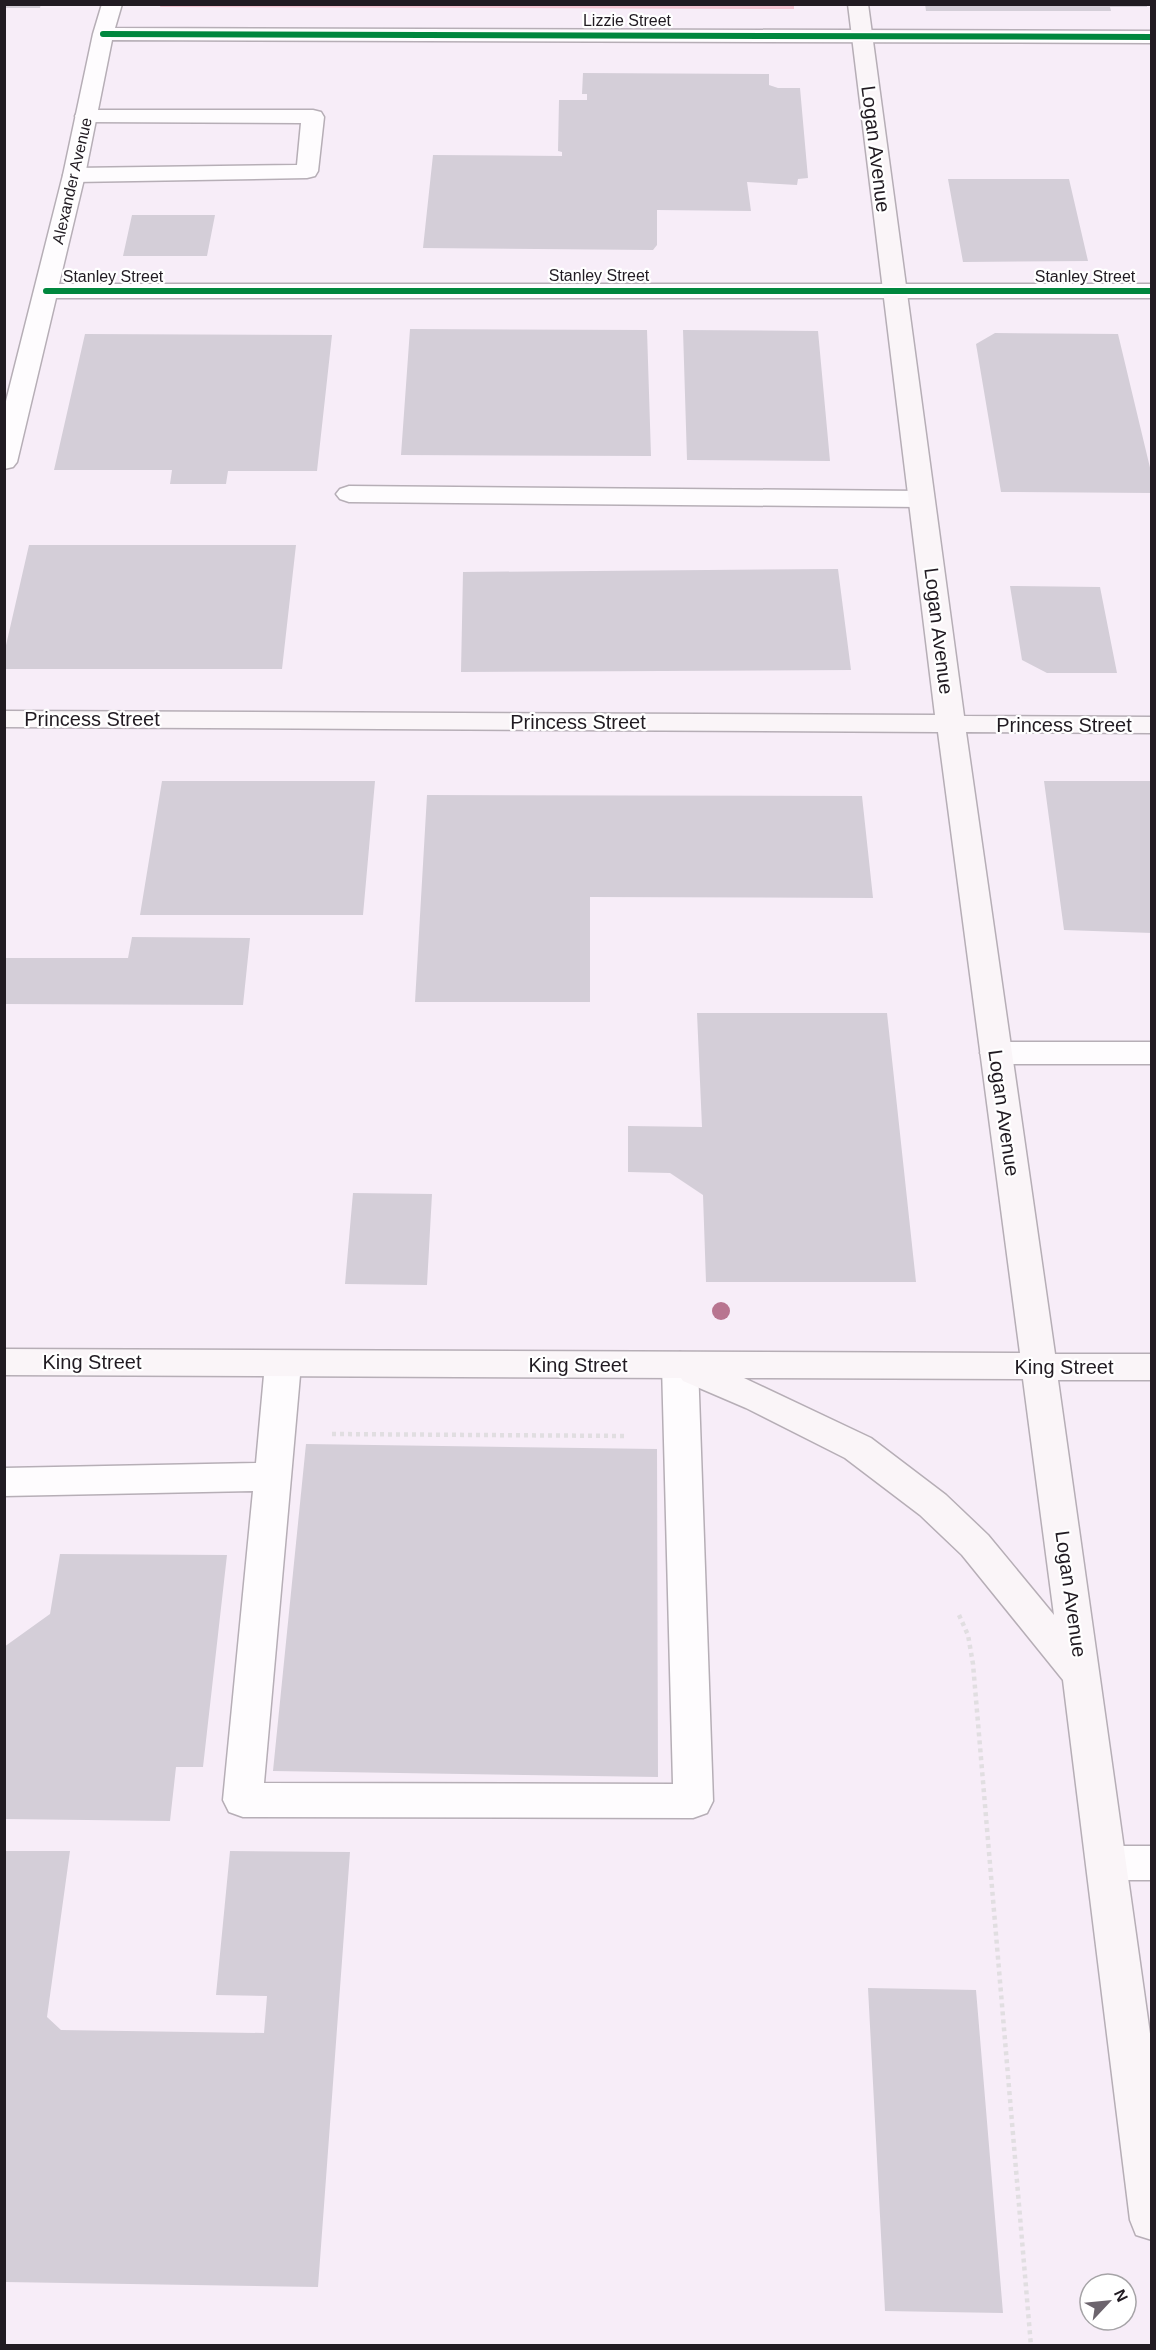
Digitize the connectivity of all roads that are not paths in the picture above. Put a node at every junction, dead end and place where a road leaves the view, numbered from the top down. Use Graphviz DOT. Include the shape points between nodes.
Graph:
graph roads {
  1 [pos="112,4"];
  2 [pos="858,4"];
  3 [pos="103,34"];
  4 [pos="861,36"];
  5 [pos="1152,37"];
  6 [pos="87,116"];
  7 [pos="74,176"];
  8 [pos="894,290"];
  9 [pos="46,291"];
  10 [pos="1152,291"];
  11 [pos="4,462"];
  12 [pos="349,494"];
  13 [pos="921,499"];
  14 [pos="4,719"];
  15 [pos="951,725"];
  16 [pos="1152,725"];
  17 [pos="996,1053"];
  18 [pos="1152,1053"];
  19 [pos="4,1362"];
  20 [pos="283,1364"];
  21 [pos="680,1365"];
  22 [pos="1152,1366"];
  23 [pos="1040,1367"];
  24 [pos="273,1477"];
  25 [pos="4,1482"];
  26 [pos="1081,1674"];
  27 [pos="1107,1863"];
  28 [pos="1152,1863"];
  29 [pos="1152,2220"];
  1 -- 3 [label="street, Alexander Avenue"];
  2 -- 4 [label="main road, Logan Avenue"];
  3 -- 4 [label="street, Lizzie Street"];
  3 -- 6 [label="street, Alexander Avenue"];
  4 -- 5 [label="street, Lizzie Street"];
  4 -- 8 [label="main road, Logan Avenue"];
  6 -- 7 [label="street, Alexander Avenue"];
  6 -- 7 [label="street" via="313,117 307,171"];
  7 -- 9 [label="street, Alexander Avenue"];
  8 -- 9 [label="street, Stanley Street"];
  8 -- 10 [label="street, Stanley Street"];
  8 -- 13 [label="main road, Logan Avenue"];
  9 -- 11 [label="street, Alexander Avenue"];
  12 -- 13 [label="street"];
  13 -- 15 [label="main road, Logan Avenue"];
  14 -- 15 [label="main road, Princess Street"];
  15 -- 16 [label="main road, Princess Street"];
  15 -- 17 [label="main road, Logan Avenue"];
  17 -- 18 [label="street"];
  17 -- 23 [label="main road, Logan Avenue"];
  19 -- 20 [label="main road, King Street"];
  20 -- 21 [label="main road, King Street"];
  20 -- 24 [label="street"];
  21 -- 23 [label="main road, King Street"];
  21 -- 24 [label="street" via="693,1801 243,1800"];
  21 -- 26 [label="main road" via="858,1448 924,1498 975,1545"];
  22 -- 23 [label="main road, King Street"];
  23 -- 26 [label="main road, Logan Avenue"];
  24 -- 25 [label="street"];
  26 -- 27 [label="main road, Logan Avenue"];
  27 -- 28 [label="street"];
  27 -- 29 [label="main road, Logan Avenue"];
}
